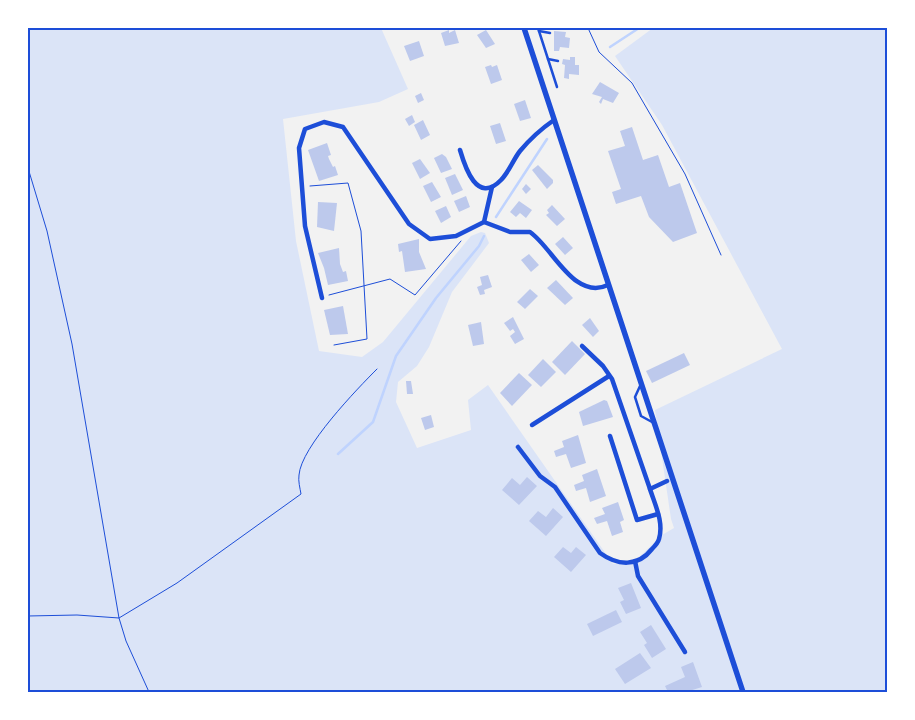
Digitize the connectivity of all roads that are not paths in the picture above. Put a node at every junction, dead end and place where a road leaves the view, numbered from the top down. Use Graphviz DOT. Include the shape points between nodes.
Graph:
graph roads {
  1 [pos="524,28"];
  2 [pos="538,29"];
  3 [pos="550,33"];
  4 [pos="548,59"];
  5 [pos="558,61"];
  6 [pos="557,86"];
  7 [pos="554,120"];
  8 [pos="460,150"];
  9 [pos="492,187"];
  10 [pos="484,222"];
  11 [pos="608,285"];
  12 [pos="322,298"];
  13 [pos="582,346"];
  14 [pos="609,376"];
  15 [pos="532,425"];
  16 [pos="610,436"];
  17 [pos="518,447"];
  18 [pos="667,481"];
  19 [pos="650,489"];
  20 [pos="658,514"];
  21 [pos="635,561"];
  22 [pos="685,652"];
  23 [pos="743,692"];
  1 -- 7 [label="street"];
  2 -- 3 [label="lane"];
  2 -- 4 [label="lane"];
  4 -- 5 [label="lane"];
  4 -- 6 [label="lane"];
  7 -- 9 [label="street" via="532,138 501,180"];
  7 -- 11 [label="street"];
  8 -- 9 [label="street" via="471,180 480,186"];
  9 -- 10 [label="street"];
  10 -- 11 [label="street" via="510,232 530,232 580,284 597,289"];
  10 -- 12 [label="street" via="456,236 430,238 409,224 343,127 324,122 305,129 299,148 305,226"];
  11 -- 23 [label="street"];
  13 -- 14 [label="street"];
  14 -- 15 [label="street"];
  14 -- 19 [label="street"];
  16 -- 20 [label="street" via="637,520"];
  17 -- 21 [label="street" via="540,476 555,487 600,553 611,561 628,564"];
  18 -- 19 [label="street"];
  19 -- 20 [label="street"];
  20 -- 21 [label="street" via="659,540 646,556"];
  21 -- 22 [label="street" via="638,576"];
}
